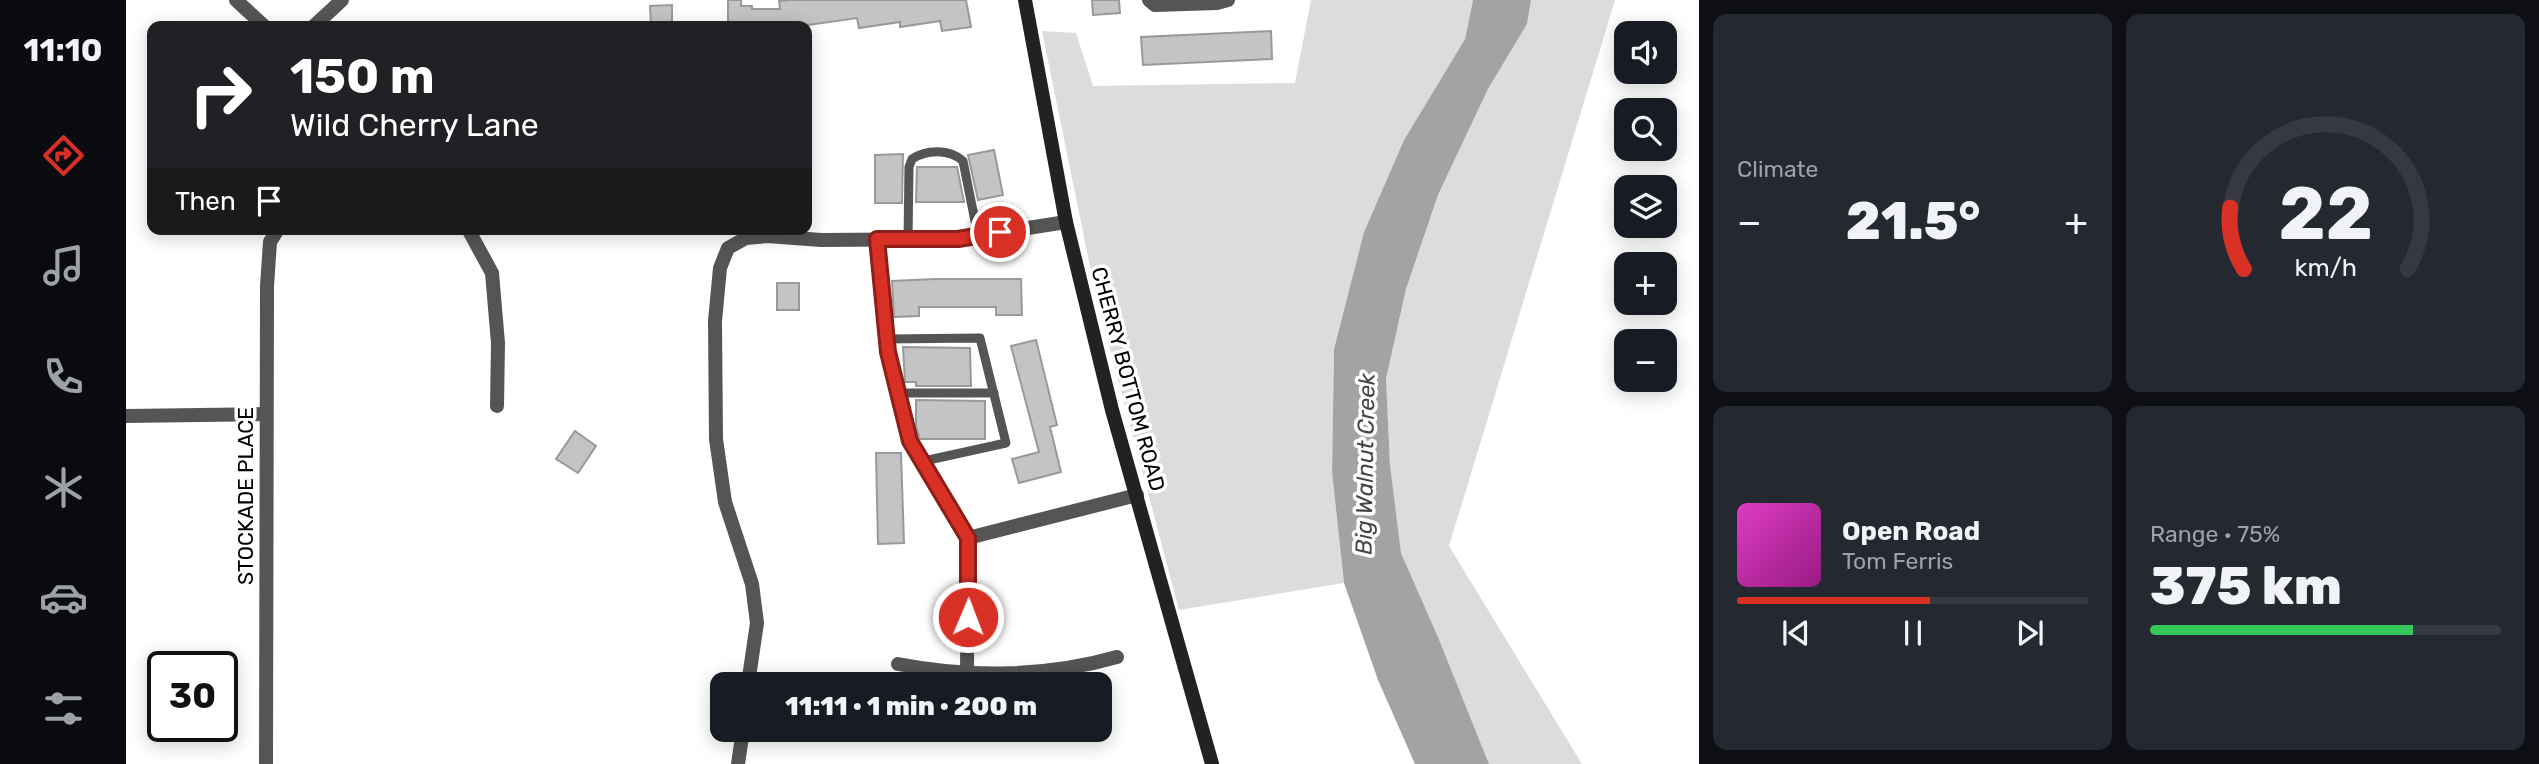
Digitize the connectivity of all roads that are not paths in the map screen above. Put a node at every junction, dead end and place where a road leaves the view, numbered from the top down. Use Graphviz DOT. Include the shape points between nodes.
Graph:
graph roads {
  1 [pos="236,0"];
  2 [pos="342,0"];
  3 [pos="1025,0"];
  4 [pos="1149,0"];
  5 [pos="1228,0"];
  6 [pos="259,21"];
  7 [pos="319,21"];
  8 [pos="1066,222"];
  9 [pos="275,235"];
  10 [pos="471,235"];
  11 [pos="978,236"];
  12 [pos="877,239"];
  13 [pos="908,239"];
  14 [pos="887,339"];
  15 [pos="896,393"];
  16 [pos="994,393"];
  17 [pos="497,406"];
  18 [pos="266,414"];
  19 [pos="126,416"];
  20 [pos="924,461"];
  21 [pos="1137,495"];
  22 [pos="968,538"];
  23 [pos="1117,657"];
  24 [pos="898,664"];
  25 [pos="750,672"];
  26 [pos="967,672"];
  27 [pos="1057,672"];
  28 [pos="741,742"];
  29 [pos="266,764"];
  30 [pos="738,764"];
  31 [pos="1212,764"];
  1 -- 6 [label="street"];
  2 -- 7 [label="street"];
  3 -- 8 [label="main road, CHERRY BOTTOM ROAD"];
  4 -- 5 [label="street" via="1155,5"];
  8 -- 11 [label="street"];
  8 -- 21 [label="main road, CHERRY BOTTOM ROAD"];
  9 -- 18 [label="street, STOCKADE PLACE" via="267,286"];
  10 -- 17 [label="street" via="492,273"];
  11 -- 13 [label="street"];
  11 -- 13 [label="lane" via="963,161 949,152 925,153 912,159 909,167"];
  12 -- 13 [label="street"];
  12 -- 14 [label="street"];
  12 -- 25 [label="street" via="746,238 728,247 720,268 715,321 716,439 725,502 752,584 757,623"];
  14 -- 15 [label="street"];
  14 -- 16 [label="lane" via="980,338"];
  15 -- 16 [label="lane"];
  15 -- 20 [label="street" via="910,441"];
  16 -- 20 [label="lane" via="1006,443"];
  18 -- 19 [label="street"];
  18 -- 29 [label="street, STOCKADE PLACE"];
  20 -- 22 [label="street"];
  21 -- 22 [label="street"];
  21 -- 31 [label="main road, CHERRY BOTTOM ROAD"];
  22 -- 26 [label="street"];
  23 -- 27 [label="street"];
  24 -- 26 [label="street"];
  28 -- 30 [label="street"];
}
